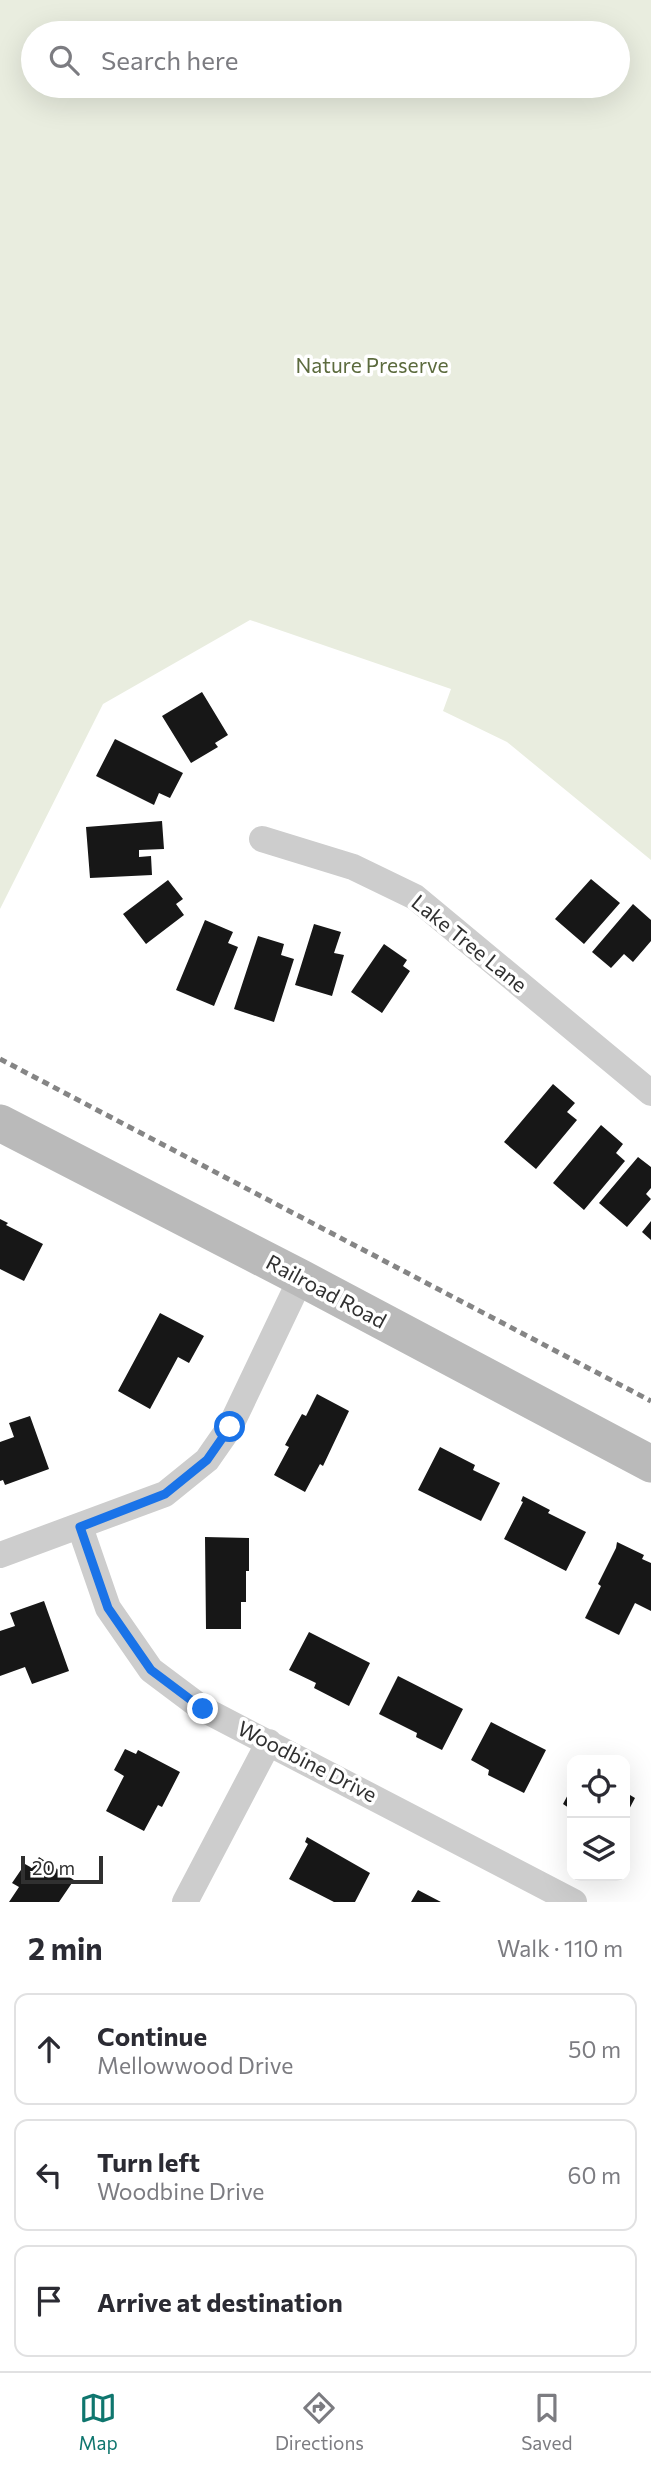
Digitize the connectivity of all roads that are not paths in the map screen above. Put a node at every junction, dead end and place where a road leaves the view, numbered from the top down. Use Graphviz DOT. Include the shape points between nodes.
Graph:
graph roads {
  1 [pos="262,839"];
  2 [pos="651,1093"];
  3 [pos="0,1123"];
  4 [pos="301,1278"];
  5 [pos="651,1464"];
  6 [pos="80,1527"];
  7 [pos="0,1555"];
  8 [pos="269,1742"];
  9 [pos="185,1902"];
  10 [pos="574,1902"];
  1 -- 2 [label="street, Lake Tree Lane" via="353,867 415,897"];
  3 -- 4 [label="street, Railroad Road"];
  4 -- 5 [label="street, Railroad Road"];
  4 -- 6 [label="street" via="230,1427 207,1460 165,1494"];
  6 -- 7 [label="street"];
  6 -- 8 [label="street, Woodbine Drive" via="108,1608 151,1670 203,1709"];
  8 -- 9 [label="street"];
  8 -- 10 [label="street, Woodbine Drive"];
}
